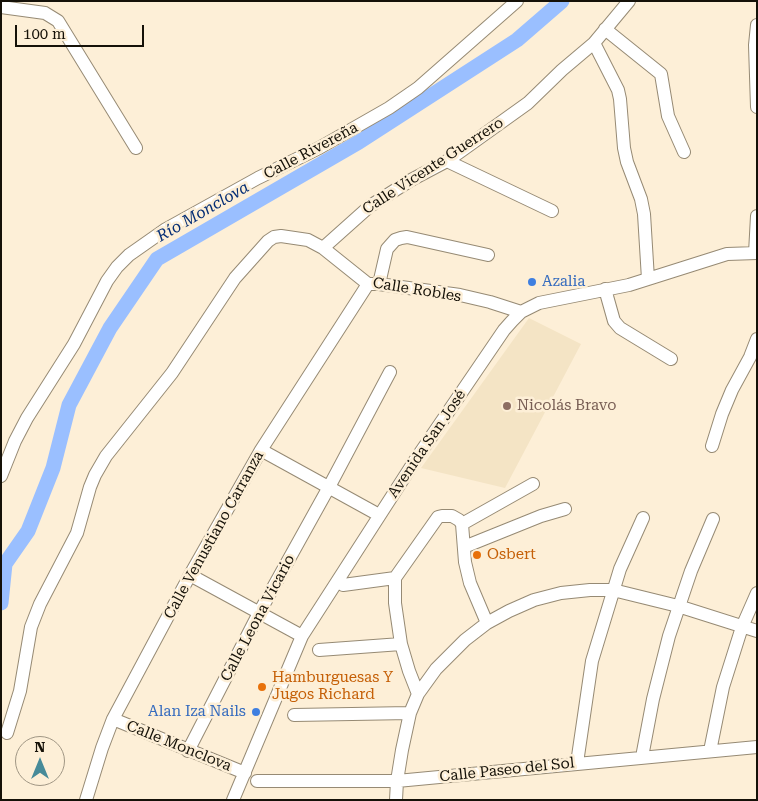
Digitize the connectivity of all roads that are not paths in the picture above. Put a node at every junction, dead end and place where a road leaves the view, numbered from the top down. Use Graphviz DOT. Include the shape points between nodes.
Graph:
graph roads {
  1 [pos="517,1"];
  2 [pos="629,1"];
  3 [pos="1,7"];
  4 [pos="757,25"];
  5 [pos="605,29"];
  6 [pos="594,43"];
  7 [pos="757,107"];
  8 [pos="136,148"];
  9 [pos="684,152"];
  10 [pos="447,161"];
  11 [pos="552,211"];
  12 [pos="757,216"];
  13 [pos="323,248"];
  14 [pos="756,253"];
  15 [pos="488,255"];
  16 [pos="648,279"];
  17 [pos="374,284"];
  18 [pos="605,289"];
  19 [pos="521,312"];
  20 [pos="757,339"];
  21 [pos="671,360"];
  22 [pos="390,372"];
  23 [pos="712,446"];
  24 [pos="261,450"];
  25 [pos="1,476"];
  26 [pos="533,484"];
  27 [pos="329,487"];
  28 [pos="565,509"];
  29 [pos="379,515"];
  30 [pos="643,518"];
  31 [pos="713,519"];
  32 [pos="462,524"];
  33 [pos="464,548"];
  34 [pos="190,575"];
  35 [pos="395,578"];
  36 [pos="343,584"];
  37 [pos="613,590"];
  38 [pos="757,593"];
  39 [pos="678,606"];
  40 [pos="259,613"];
  41 [pos="487,623"];
  42 [pos="742,626"];
  43 [pos="757,631"];
  44 [pos="302,636"];
  45 [pos="402,644"];
  46 [pos="319,650"];
  47 [pos="418,694"];
  48 [pos="410,713"];
  49 [pos="294,715"];
  50 [pos="113,719"];
  51 [pos="7,733"];
  52 [pos="757,747"];
  53 [pos="188,751"];
  54 [pos="710,751"];
  55 [pos="642,757"];
  56 [pos="578,763"];
  57 [pos="245,773"];
  58 [pos="257,780"];
  59 [pos="397,781"];
  60 [pos="90,799"];
  61 [pos="233,800"];
  62 [pos="396,800"];
  1 -- 25 [label="street, Calle Rivereña" via="418,88 389,108 166,229 129,254 107,281 74,344 27,418"];
  2 -- 5 [label="street, Calle Vicente Guerrero"];
  3 -- 8 [label="street" via="45,13 58,21"];
  4 -- 7 [label="street"];
  5 -- 6 [label="street, Calle Vicente Guerrero"];
  5 -- 9 [label="street" via="661,74 668,116"];
  6 -- 10 [label="street, Calle Vicente Guerrero" via="528,103"];
  6 -- 16 [label="street" via="618,90 624,148 644,214"];
  10 -- 11 [label="street"];
  10 -- 13 [label="street, Calle Vicente Guerrero" via="378,201"];
  12 -- 14 [label="street"];
  13 -- 17 [label="street, Calle Robles"];
  13 -- 51 [label="street, Calle Robles" via="308,240 289,236 274,237 268,241 235,278 172,374 106,456 90,487 71,546 34,618 20,691"];
  14 -- 16 [label="street, Avenida San José" via="727,254"];
  15 -- 17 [label="street, Calle Venustiano Carranza" via="401,238 387,249"];
  16 -- 18 [label="street, Avenida San José"];
  17 -- 19 [label="street, Calle Robles" via="460,295"];
  17 -- 24 [label="street, Calle Venustiano Carranza"];
  18 -- 19 [label="street, Avenida San José" via="539,303"];
  18 -- 21 [label="street" via="614,321 620,328"];
  19 -- 29 [label="street, Avenida San José" via="499,336"];
  20 -- 23 [label="street" via="732,390"];
  22 -- 27 [label="street, Calle Leona Vicario"];
  24 -- 27 [label="street"];
  24 -- 34 [label="street, Calle Venustiano Carranza"];
  26 -- 32 [label="street"];
  27 -- 29 [label="street"];
  27 -- 40 [label="street, Calle Leona Vicario"];
  28 -- 33 [label="street"];
  29 -- 44 [label="street, Avenida San José"];
  30 -- 37 [label="street"];
  31 -- 39 [label="street"];
  32 -- 33 [label="street"];
  32 -- 35 [label="street" via="457,518 446,516 435,520"];
  33 -- 41 [label="street" via="470,583"];
  34 -- 40 [label="street"];
  34 -- 50 [label="street, Calle Venustiano Carranza"];
  35 -- 36 [label="street"];
  35 -- 45 [label="street" via="395,603"];
  37 -- 39 [label="street"];
  37 -- 41 [label="street" via="561,593 526,604"];
  37 -- 56 [label="street" via="592,661"];
  38 -- 42 [label="street"];
  39 -- 42 [label="street"];
  39 -- 55 [label="street" via="659,670"];
  40 -- 44 [label="street"];
  40 -- 53 [label="street, Calle Leona Vicario"];
  41 -- 47 [label="street" via="449,655"];
  42 -- 43 [label="street"];
  42 -- 54 [label="street" via="723,686"];
  44 -- 57 [label="street, Avenida San José"];
  45 -- 46 [label="street"];
  45 -- 47 [label="street"];
  47 -- 48 [label="street"];
  48 -- 49 [label="street"];
  48 -- 59 [label="street"];
  50 -- 53 [label="street, Calle Monclova"];
  50 -- 60 [label="street, Calle Venustiano Carranza" via="102,748"];
  52 -- 54 [label="street, Calle Paseo del Sol"];
  53 -- 57 [label="street, Calle Monclova"];
  54 -- 55 [label="street, Calle Paseo del Sol"];
  55 -- 56 [label="street, Calle Paseo del Sol"];
  56 -- 59 [label="street, Calle Paseo del Sol"];
  57 -- 61 [label="street, Avenida San José"];
  58 -- 59 [label="street, Calle Paseo del Sol"];
  59 -- 62 [label="street"];
}
